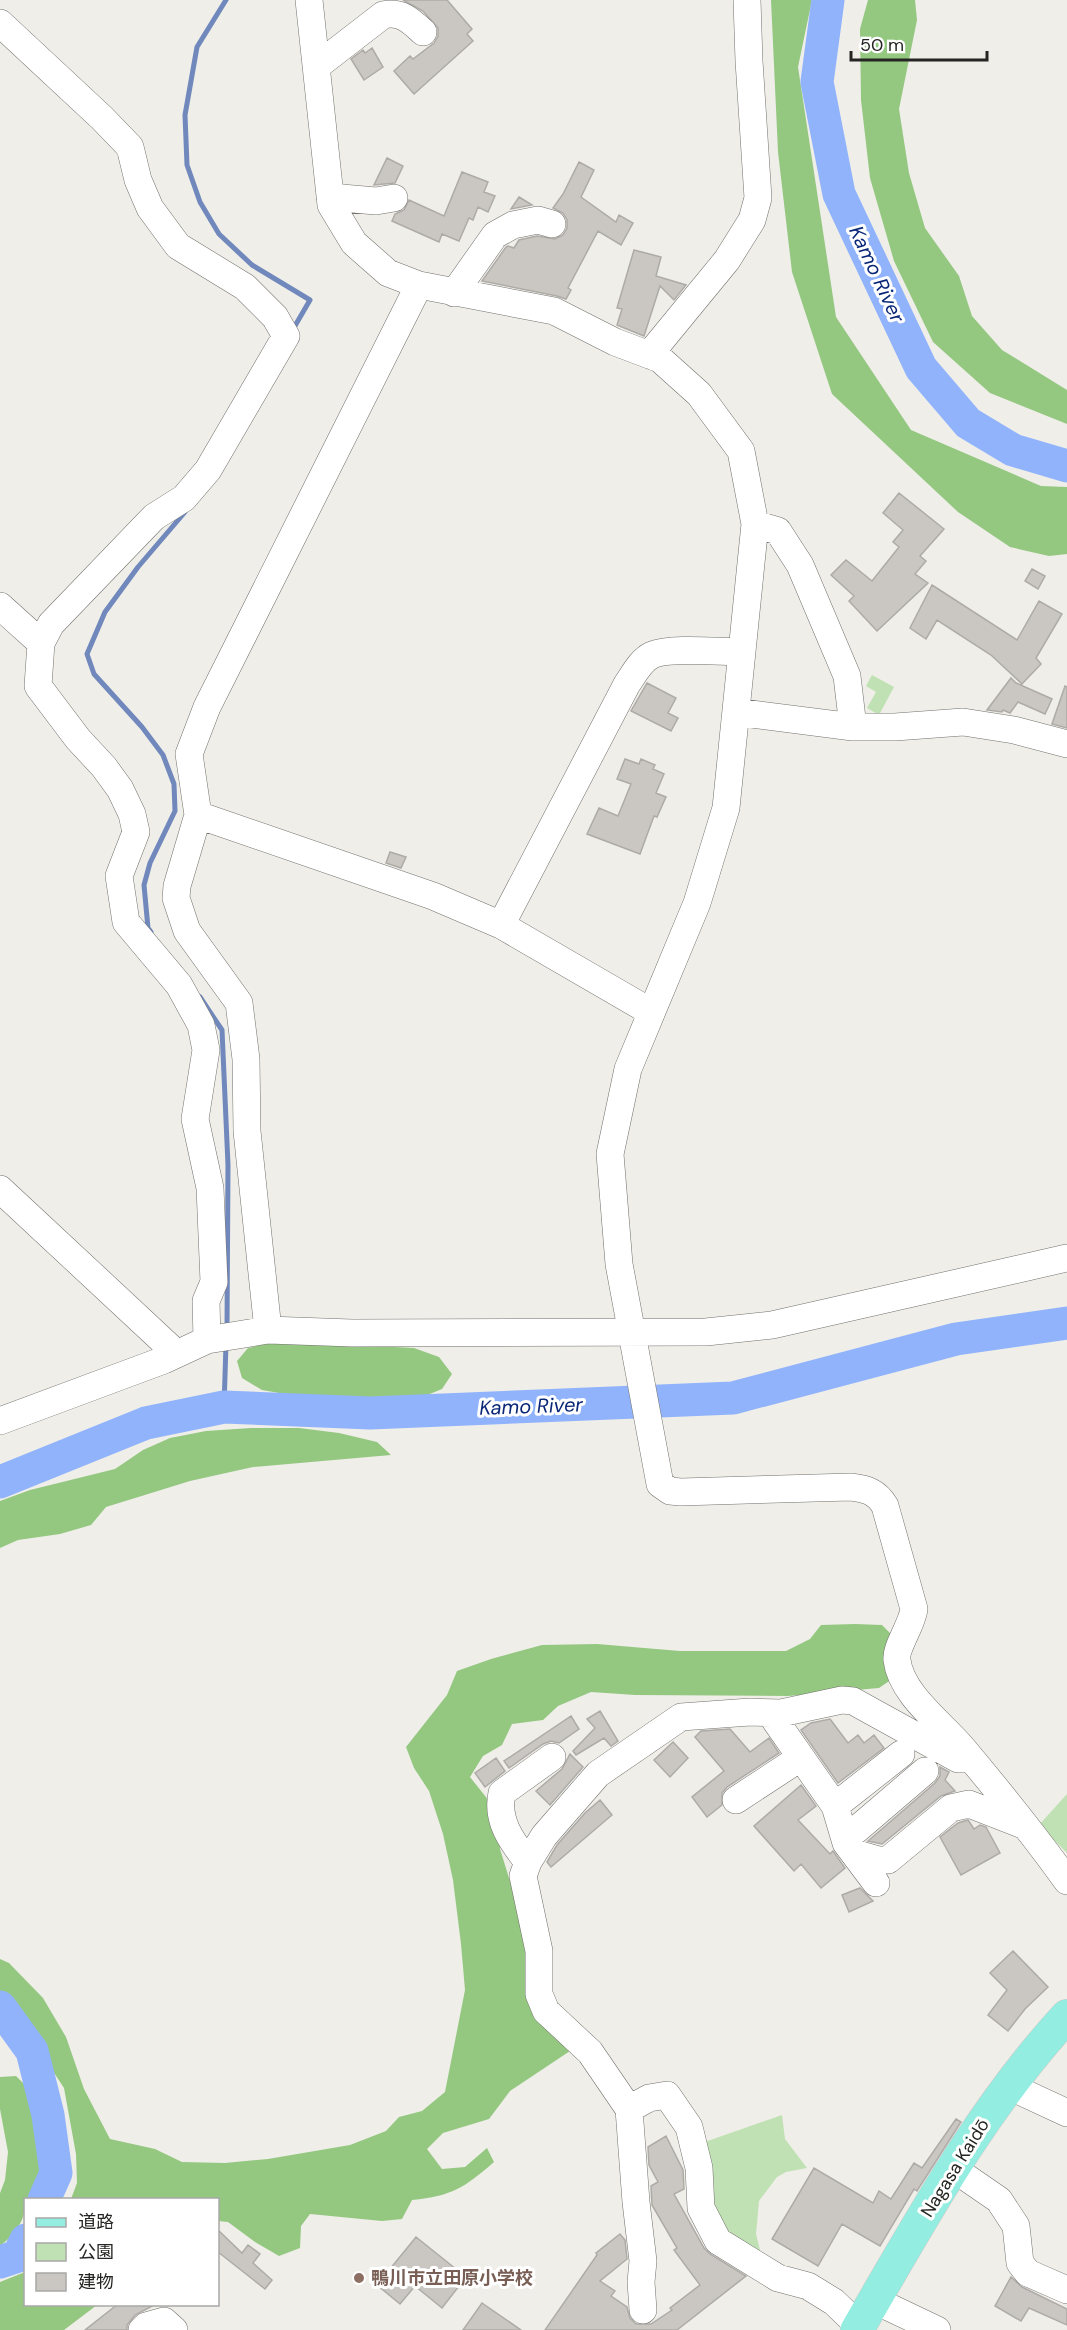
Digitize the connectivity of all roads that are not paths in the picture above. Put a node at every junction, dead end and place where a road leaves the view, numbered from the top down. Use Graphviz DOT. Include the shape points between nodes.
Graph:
graph roads {
  1 [pos="309,0"];
  2 [pos="747,0"];
  3 [pos="0,23"];
  4 [pos="423,32"];
  5 [pos="317,66"];
  6 [pos="330,197"];
  7 [pos="394,198"];
  8 [pos="552,224"];
  9 [pos="419,285"];
  10 [pos="454,293"];
  11 [pos="649,355"];
  12 [pos="755,524"];
  13 [pos="0,606"];
  14 [pos="41,643"];
  15 [pos="742,652"];
  16 [pos="736,712"];
  17 [pos="853,727"];
  18 [pos="1067,744"];
  19 [pos="198,814"];
  20 [pos="501,925"];
  21 [pos="651,1012"];
  22 [pos="0,1189"];
  23 [pos="1067,1258"];
  24 [pos="633,1332"];
  25 [pos="234,1335"];
  26 [pos="177,1354"];
  27 [pos="0,1421"];
  28 [pos="771,1713"];
  29 [pos="901,1754"];
  30 [pos="552,1757"];
  31 [pos="800,1758"];
  32 [pos="971,1759"];
  33 [pos="926,1771"];
  34 [pos="735,1800"];
  35 [pos="834,1806"];
  36 [pos="1024,1825"];
  37 [pos="849,1844"];
  38 [pos="528,1862"];
  39 [pos="1067,1881"];
  40 [pos="876,1883"];
  41 [pos="1067,2016"];
  42 [pos="1009,2086"];
  43 [pos="629,2109"];
  44 [pos="1067,2113"];
  45 [pos="954,2169"];
  46 [pos="1067,2290"];
  47 [pos="643,2310"];
  48 [pos="863,2319"];
  49 [pos="142,2330"];
  50 [pos="174,2330"];
  51 [pos="937,2330"];
  1 -- 5 [label="street"];
  2 -- 11 [label="street" via="758,198 752,220 727,260"];
  3 -- 14 [label="street" via="130,147 150,208 178,246 245,287 275,317 286,336 208,470 184,498 154,517 82,589 51,624"];
  4 -- 5 [label="street" via="409,18 395,12 383,15"];
  5 -- 6 [label="street"];
  6 -- 7 [label="street" via="376,201"];
  6 -- 9 [label="street" via="354,243 388,273"];
  8 -- 10 [label="street" via="538,220 513,225 495,235"];
  9 -- 10 [label="street"];
  9 -- 19 [label="street" via="207,706 189,754"];
  10 -- 11 [label="street" via="554,311"];
  11 -- 12 [label="street" via="660,359 699,394 741,451"];
  12 -- 15 [label="street"];
  12 -- 17 [label="street" via="778,531 800,565 848,676"];
  13 -- 14 [label="street"];
  14 -- 25 [label="street" via="38,686 78,740 104,767 132,814 136,832 119,876 126,922 179,985 201,1025 206,1050 195,1119 210,1188 214,1282 206,1301"];
  15 -- 16 [label="street"];
  15 -- 20 [label="street" via="666,652 651,655 642,663 627,684"];
  16 -- 17 [label="street"];
  16 -- 21 [label="street" via="726,808 697,903"];
  17 -- 18 [label="street" via="963,722"];
  19 -- 20 [label="street" via="433,896"];
  19 -- 25 [label="street" via="176,898 187,931 238,1003 246,1059 247,1131"];
  20 -- 21 [label="street"];
  21 -- 24 [label="street" via="628,1069 610,1154 619,1264"];
  22 -- 26 [label="street"];
  23 -- 24 [label="street" via="772,1325 706,1332"];
  24 -- 25 [label="street"];
  24 -- 32 [label="street" via="660,1484 670,1491 851,1487 879,1496 914,1609 913,1622 896,1658 902,1678"];
  25 -- 26 [label="street"];
  26 -- 27 [label="street"];
  28 -- 31 [label="street"];
  28 -- 32 [label="street" via="853,1701 958,1759"];
  28 -- 38 [label="street" via="681,1717 598,1774 544,1836"];
  29 -- 35 [label="street"];
  30 -- 38 [label="street" via="502,1793 500,1804 506,1832"];
  31 -- 34 [label="street"];
  31 -- 35 [label="street"];
  32 -- 36 [label="street"];
  33 -- 37 [label="street" via="856,1830"];
  35 -- 37 [label="street"];
  36 -- 37 [label="street" via="969,1804 951,1808 888,1860 878,1860"];
  36 -- 39 [label="street"];
  37 -- 40 [label="street"];
  38 -- 43 [label="street" via="523,1876 539,1951 538,1994 546,2011 590,2052"];
  41 -- 42 [label="main road, Nagasa Kaidō"];
  42 -- 44 [label="street"];
  42 -- 45 [label="main road, Nagasa Kaidō"];
  43 -- 47 [label="street" via="644,2261"];
  43 -- 48 [label="street" via="649,2098 667,2095 689,2127 699,2168 701,2208 718,2241 778,2278 808,2286"];
  45 -- 46 [label="street" via="999,2200 1016,2226 1020,2263 1028,2273"];
  45 -- 48 [label="main road, Nagasa Kaidō"];
  48 -- 51 [label="street"];
  49 -- 50 [label="street" via="164,2321"];
}
